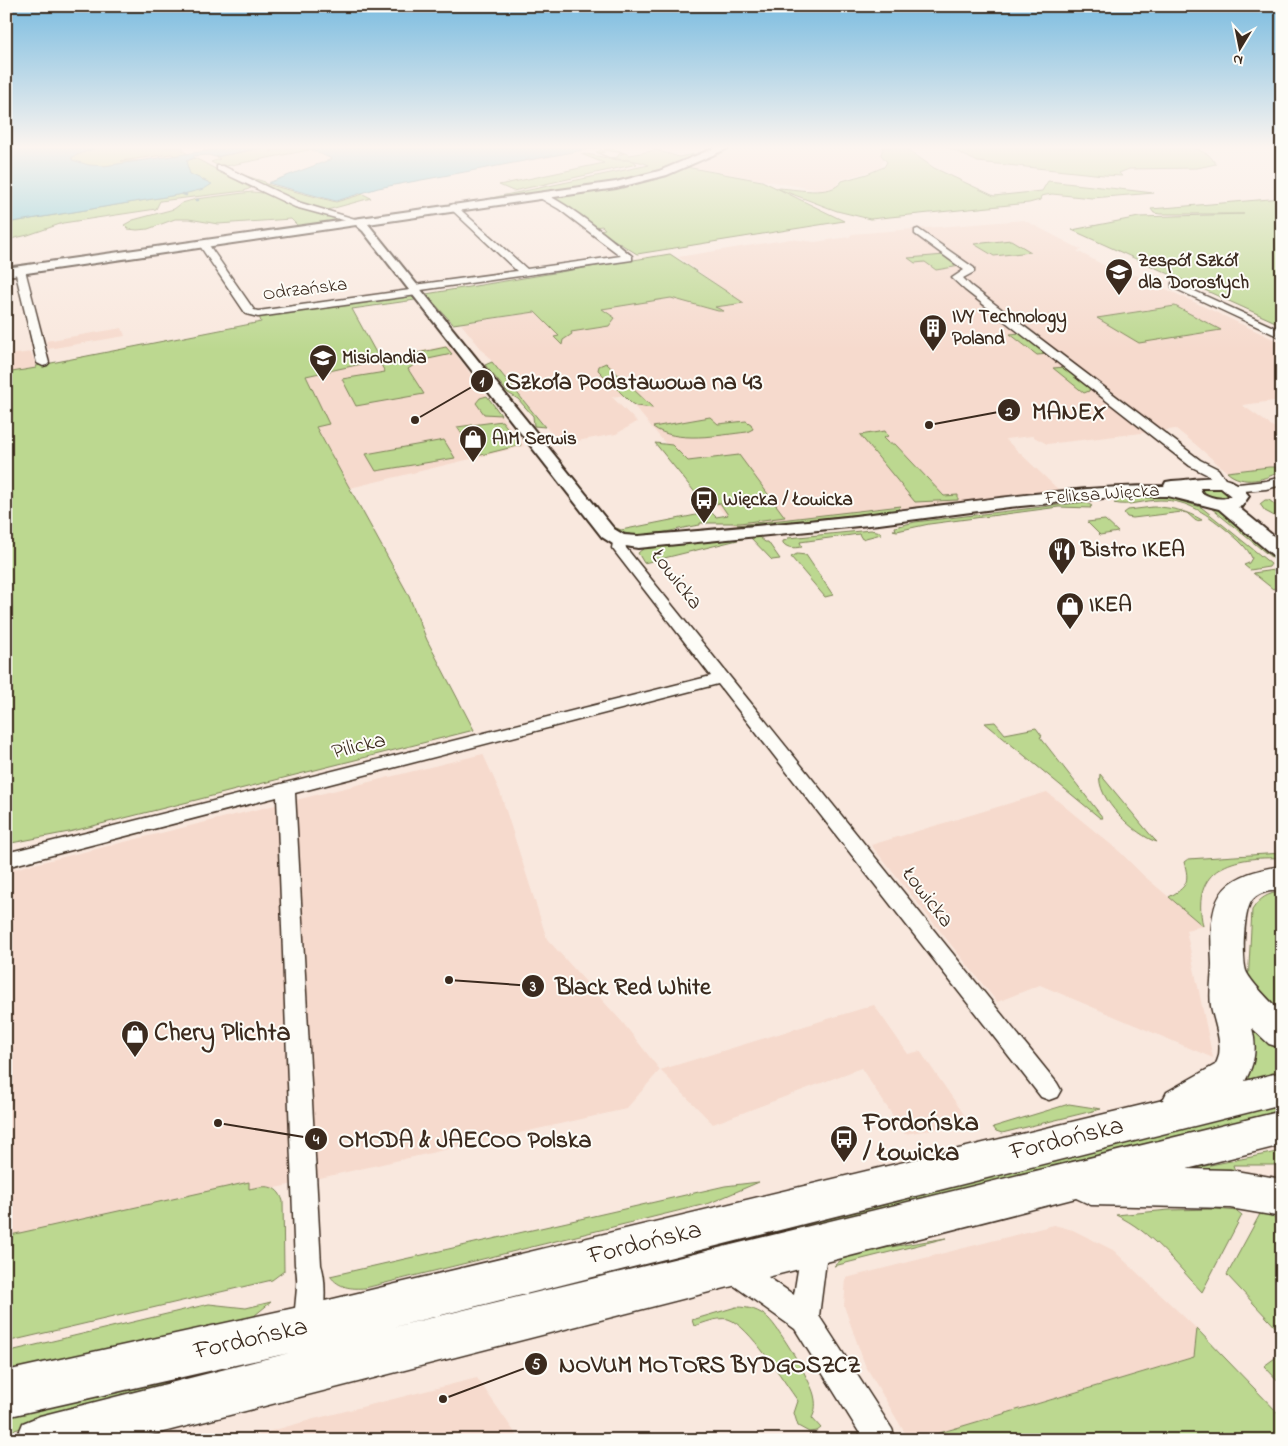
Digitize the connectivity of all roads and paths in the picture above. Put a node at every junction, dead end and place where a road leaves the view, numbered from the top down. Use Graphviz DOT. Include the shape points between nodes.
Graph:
graph roads {
  1 [pos="334,214"];
  2 [pos="406,214"];
  3 [pos="461,214"];
  4 [pos="572,214"];
  5 [pos="358,221"];
  6 [pos="918,232"];
  7 [pos="203,243"];
  8 [pos="20,270"];
  9 [pos="6,272"];
  10 [pos="525,274"];
  11 [pos="1175,284"];
  12 [pos="415,290"];
  13 [pos="1282,335"];
  14 [pos="43,363"];
  15 [pos="1196,463"];
  16 [pos="1282,482"];
  17 [pos="1196,488"];
  18 [pos="1231,495"];
  19 [pos="1282,537"];
  20 [pos="619,540"];
  21 [pos="1282,553"];
  22 [pos="722,678"];
  23 [pos="286,790"];
  24 [pos="6,860"];
  25 [pos="1282,878"];
  26 [pos="1229,974"];
  27 [pos="1282,1032"];
  28 [pos="1282,1088"];
  29 [pos="1049,1090"];
  30 [pos="1155,1119"];
  31 [pos="1282,1128"];
  32 [pos="1054,1186"];
  33 [pos="1282,1198"];
  34 [pos="815,1245"];
  35 [pos="730,1267"];
  36 [pos="805,1319"];
  37 [pos="308,1328"];
  38 [pos="6,1394"];
  39 [pos="40,1440"];
  40 [pos="881,1440"];
  1 -- 5 [label="street"];
  2 -- 5 [label="street"];
  3 -- 10 [label="street"];
  4 -- 10 [label="street, Odrzańska" via="629,258"];
  5 -- 7 [label="street"];
  5 -- 12 [label="street, Łowicka"];
  6 -- 15 [label="street" via="971,270 957,278 968,288"];
  7 -- 8 [label="street"];
  7 -- 12 [label="street, Odrzańska" via="250,312 258,314"];
  8 -- 9 [label="street"];
  8 -- 14 [label="street"];
  10 -- 12 [label="street, Odrzańska"];
  11 -- 13 [label="street"];
  12 -- 20 [label="street, Łowicka" via="608,533"];
  15 -- 17 [label="street" via="1202,474"];
  15 -- 18 [label="street" via="1213,472"];
  16 -- 18 [label="street" via="1264,492"];
  17 -- 18 [label="street, Feliksa Więcka" via="1208,502"];
  17 -- 20 [label="street, Feliksa Więcka" via="1009,502 879,519 638,542"];
  18 -- 19 [label="street"];
  18 -- 21 [label="street"];
  20 -- 22 [label="street, Łowicka" via="618,546"];
  22 -- 23 [label="street, Pilicka"];
  22 -- 29 [label="street, Łowicka"];
  23 -- 24 [label="street, Pilicka"];
  23 -- 37 [label="street" via="302,1163 311,1274"];
  25 -- 26 [label="main road" via="1248,886 1233,903 1228,936"];
  26 -- 27 [label="main road" via="1264,1020"];
  26 -- 30 [label="main road" via="1229,1004 1238,1053 1234,1069"];
  28 -- 30 [label="main road, Fordońska"];
  30 -- 37 [label="main road, Fordońska"];
  31 -- 32 [label="main road, Fordońska"];
  32 -- 33 [label="main road" via="1230,1189"];
  32 -- 34 [label="main road, Fordońska"];
  34 -- 35 [label="main road, Fordońska"];
  34 -- 36 [label="street"];
  35 -- 36 [label="street"];
  35 -- 39 [label="main road, Fordońska"];
  36 -- 40 [label="street"];
  37 -- 38 [label="main road, Fordońska"];
}
